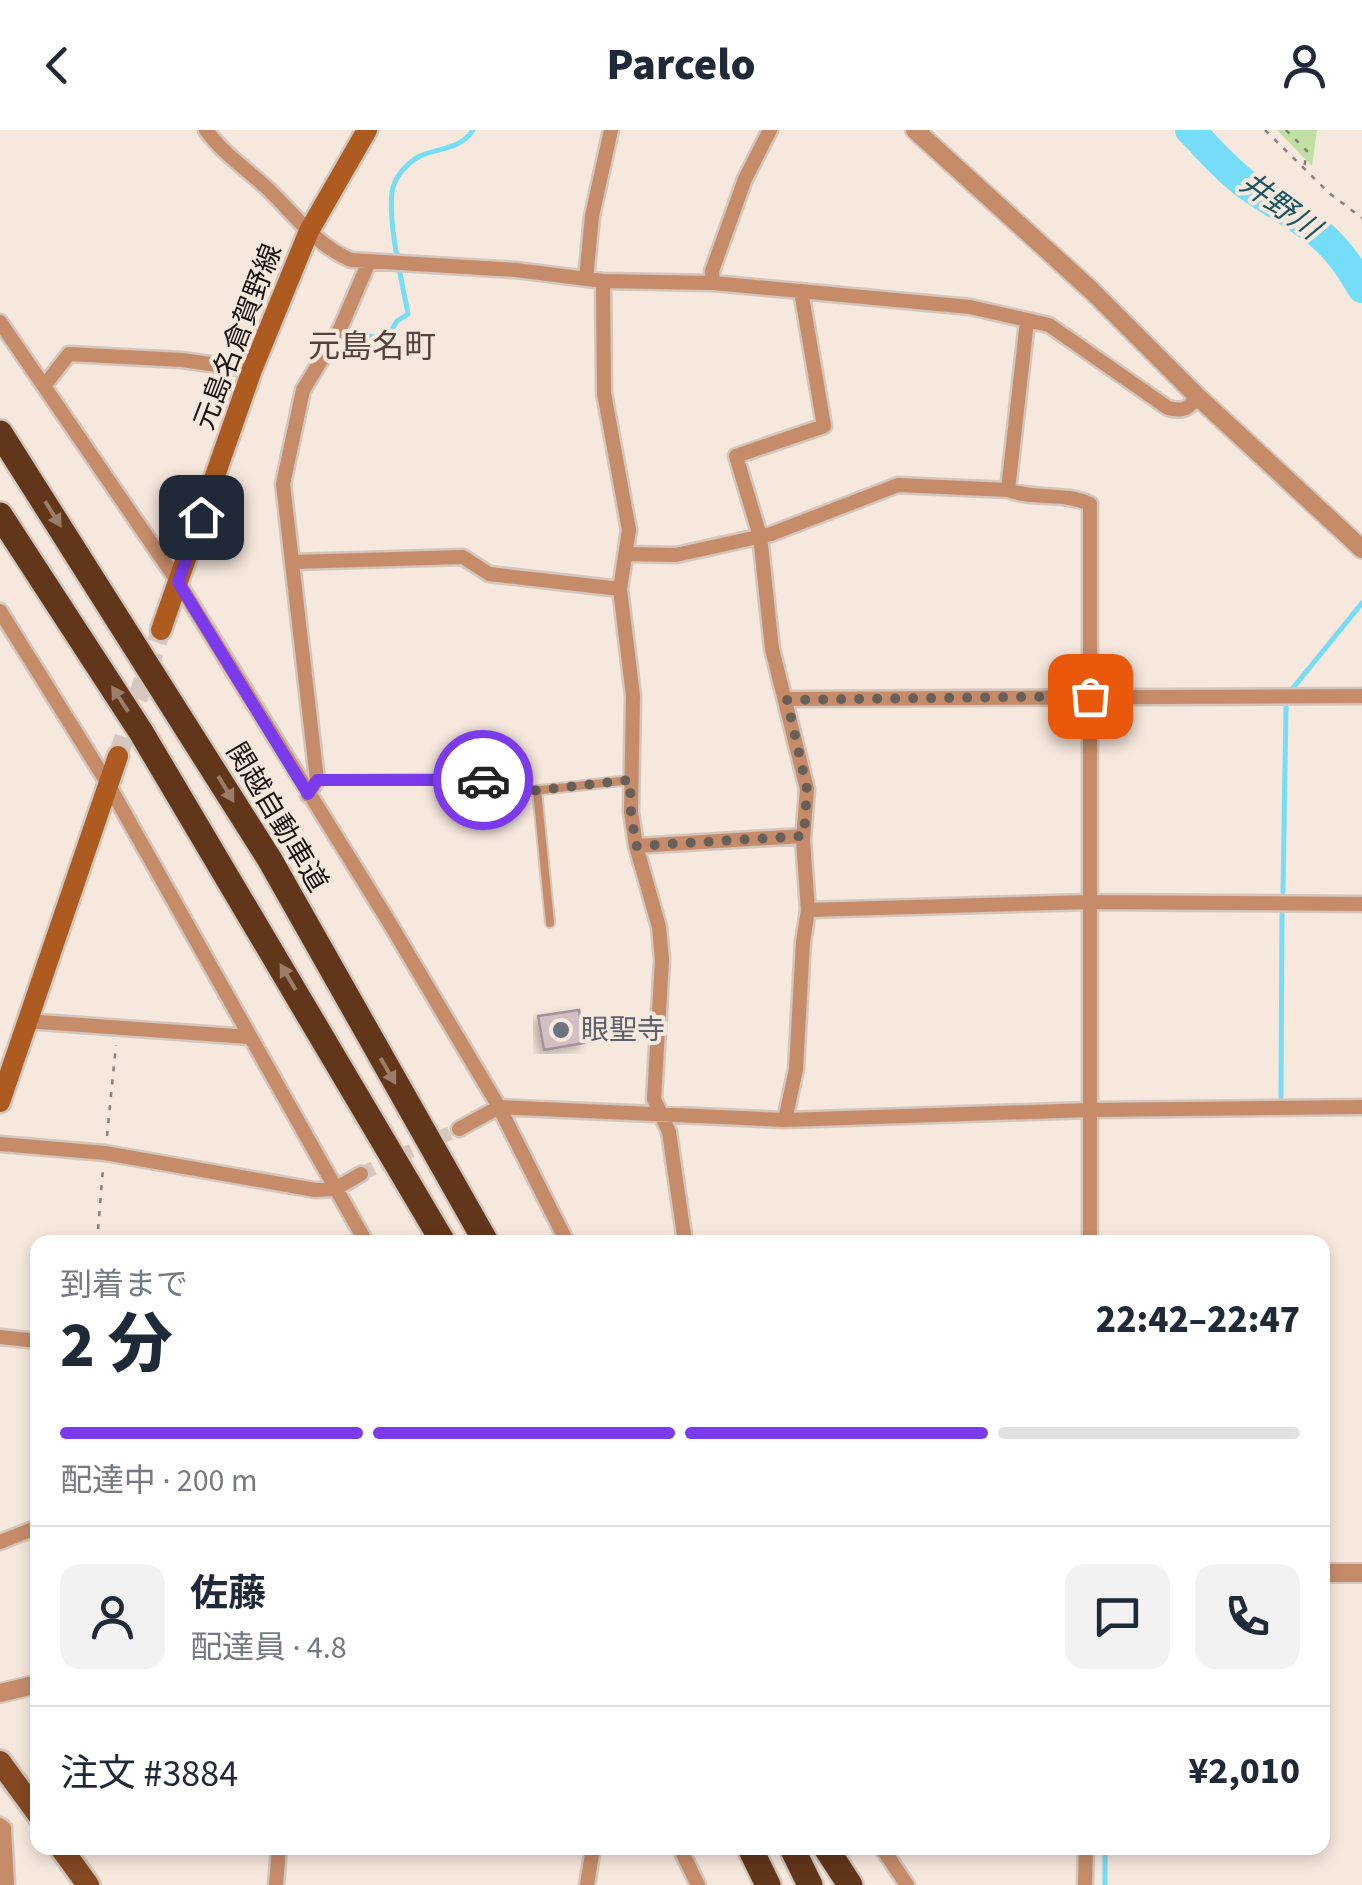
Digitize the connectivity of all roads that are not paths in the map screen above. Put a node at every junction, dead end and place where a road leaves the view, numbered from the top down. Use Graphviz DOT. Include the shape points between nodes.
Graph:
graph roads {
  1 [pos="206,130"];
  2 [pos="367,130"];
  3 [pos="611,130"];
  4 [pos="770,130"];
  5 [pos="915,130"];
  6 [pos="309,231"];
  7 [pos="368,264"];
  8 [pos="586,279"];
  9 [pos="603,281"];
  10 [pos="713,283"];
  11 [pos="801,291"];
  12 [pos="0,322"];
  13 [pos="1028,322"];
  14 [pos="252,370"];
  15 [pos="44,386"];
  16 [pos="1197,396"];
  17 [pos="0,432"];
  18 [pos="1008,490"];
  19 [pos="0,515"];
  20 [pos="760,536"];
  21 [pos="1362,549"];
  22 [pos="627,554"];
  23 [pos="293,562"];
  24 [pos="178,582"];
  25 [pos="620,589"];
  26 [pos="0,611"];
  27 [pos="161,630"];
  28 [pos="1090,696"];
  29 [pos="1362,696"];
  30 [pos="787,700"];
  31 [pos="118,756"];
  32 [pos="317,780"];
  33 [pos="630,780"];
  34 [pos="108,784"];
  35 [pos="537,790"];
  36 [pos="308,794"];
  37 [pos="804,836"];
  38 [pos="636,846"];
  39 [pos="1089,902"];
  40 [pos="1362,904"];
  41 [pos="808,910"];
  42 [pos="550,923"];
  43 [pos="26,1021"];
  44 [pos="248,1037"];
  45 [pos="0,1102"];
  46 [pos="499,1107"];
  47 [pos="1362,1108"];
  48 [pos="1090,1110"];
  49 [pos="661,1117"];
  50 [pos="785,1120"];
  51 [pos="459,1129"];
  52 [pos="0,1144"];
  53 [pos="361,1174"];
  54 [pos="334,1189"];
  55 [pos="362,1235"];
  56 [pos="439,1235"];
  57 [pos="482,1235"];
  58 [pos="563,1235"];
  59 [pos="684,1235"];
  60 [pos="1090,1235"];
  61 [pos="0,1336"];
  62 [pos="30,1339"];
  63 [pos="30,1530"];
  64 [pos="0,1542"];
  65 [pos="1330,1573"];
  66 [pos="1362,1573"];
  67 [pos="30,1686"];
  68 [pos="0,1693"];
  69 [pos="2,1767"];
  70 [pos="30,1804"];
  71 [pos="0,1825"];
  72 [pos="67,1855"];
  73 [pos="278,1855"];
  74 [pos="592,1855"];
  75 [pos="683,1855"];
  76 [pos="742,1855"];
  77 [pos="753,1855"];
  78 [pos="795,1855"];
  79 [pos="831,1855"];
  80 [pos="887,1855"];
  81 [pos="1086,1855"];
  82 [pos="8,1885"];
  83 [pos="88,1885"];
  84 [pos="276,1885"];
  85 [pos="587,1885"];
  86 [pos="698,1885"];
  87 [pos="756,1885"];
  88 [pos="768,1885"];
  89 [pos="810,1885"];
  90 [pos="850,1885"];
  91 [pos="907,1885"];
  92 [pos="1085,1885"];
  1 -- 6 [label="street"];
  2 -- 6 [label="main road, 元島名倉賀野線"];
  3 -- 8 [label="street"];
  4 -- 10 [label="street" via="745,178"];
  5 -- 16 [label="street" via="1092,290"];
  6 -- 7 [label="street" via="332,252"];
  6 -- 14 [label="main road, 元島名倉賀野線"];
  7 -- 8 [label="street"];
  7 -- 23 [label="street" via="303,390 282,484"];
  8 -- 9 [label="street"];
  9 -- 10 [label="street"];
  9 -- 22 [label="street" via="604,393 629,530"];
  10 -- 11 [label="street"];
  11 -- 13 [label="street" via="970,307"];
  11 -- 20 [label="street" via="824,426 736,456"];
  12 -- 15 [label="street"];
  13 -- 16 [label="street" via="1062,332 1168,408 1190,408"];
  13 -- 18 [label="street"];
  14 -- 15 [label="street" via="69,354"];
  14 -- 24 [label="main road, 元島名倉賀野線"];
  15 -- 24 [label="street"];
  16 -- 21 [label="street"];
  17 -- 57 [label="highway, 関越自動車道, one-way" via="270,860"];
  18 -- 20 [label="street" via="898,486"];
  18 -- 28 [label="street" via="1090,504"];
  56 -- 19 [label="highway, one-way" via="141,732"];
  20 -- 22 [label="street" via="676,554"];
  20 -- 30 [label="street" via="772,649"];
  22 -- 25 [label="street"];
  23 -- 25 [label="street" via="463,558 489,574"];
  23 -- 32 [label="street"];
  24 -- 27 [label="main road, 元島名倉賀野線"];
  24 -- 36 [label="street"];
  25 -- 33 [label="street" via="634,696"];
  26 -- 34 [label="street"];
  28 -- 29 [label="street"];
  28 -- 30 [label="street"];
  28 -- 39 [label="street"];
  30 -- 37 [label="street" via="807,789"];
  31 -- 34 [label="main road"];
  32 -- 35 [label="lane" via="476,778"];
  32 -- 36 [label="street"];
  33 -- 35 [label="lane"];
  33 -- 38 [label="street"];
  34 -- 43 [label="main road"];
  34 -- 44 [label="street"];
  35 -- 42 [label="lane"];
  36 -- 46 [label="street"];
  37 -- 38 [label="street"];
  37 -- 41 [label="street"];
  38 -- 49 [label="street" via="659,927 654,1099"];
  39 -- 40 [label="street"];
  39 -- 41 [label="street"];
  39 -- 48 [label="street"];
  41 -- 50 [label="street" via="796,1069"];
  43 -- 44 [label="street"];
  43 -- 45 [label="main road"];
  44 -- 54 [label="street"];
  46 -- 49 [label="street"];
  46 -- 51 [label="street"];
  46 -- 58 [label="street"];
  47 -- 48 [label="street"];
  48 -- 50 [label="street"];
  48 -- 60 [label="street"];
  49 -- 50 [label="street"];
  49 -- 59 [label="street"];
  52 -- 54 [label="street" via="105,1153"];
  53 -- 54 [label="street"];
  54 -- 55 [label="street"];
  61 -- 62 [label="street"];
  63 -- 64 [label="street"];
  65 -- 66 [label="street"];
  67 -- 68 [label="street"];
  69 -- 70 [label="main road"];
  71 -- 82 [label="street"];
  72 -- 83 [label="main road"];
  73 -- 84 [label="street"];
  74 -- 85 [label="street"];
  75 -- 86 [label="street"];
  76 -- 87 [label="highway"];
  77 -- 88 [label="highway"];
  78 -- 89 [label="highway"];
  79 -- 90 [label="highway"];
  80 -- 91 [label="street"];
  81 -- 92 [label="street"];
}
